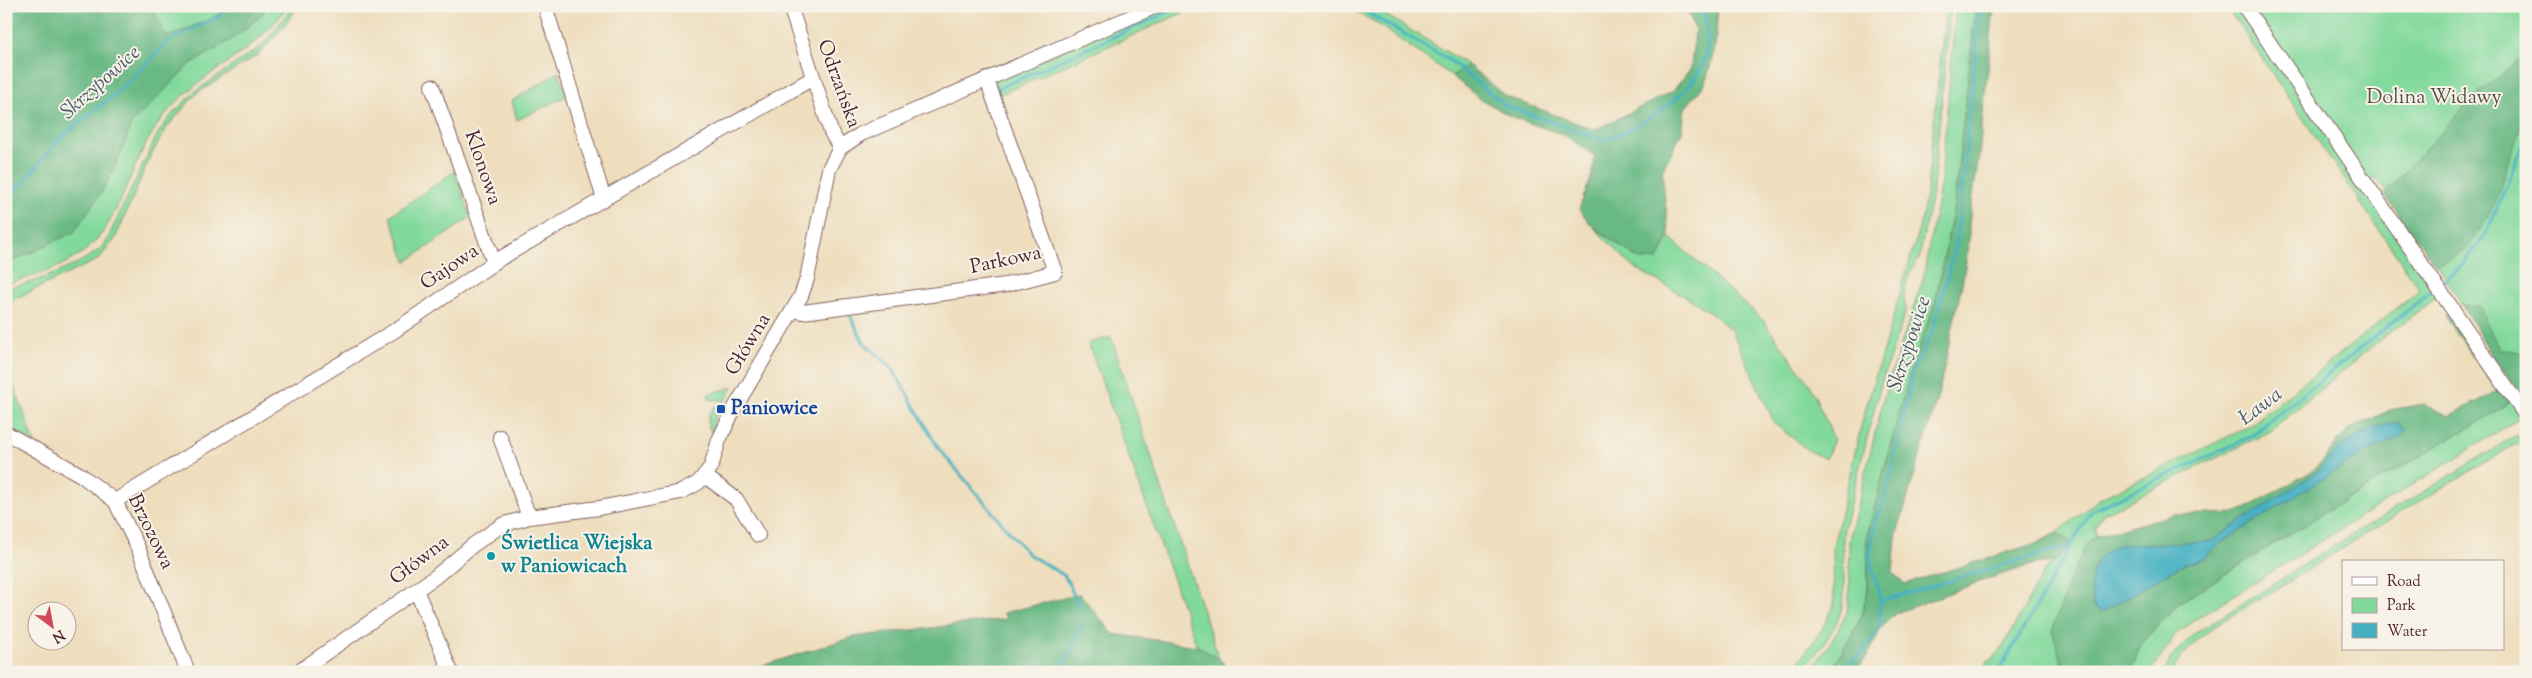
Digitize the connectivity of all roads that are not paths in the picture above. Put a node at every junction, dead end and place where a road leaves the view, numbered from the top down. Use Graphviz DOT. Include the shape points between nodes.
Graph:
graph roads {
  1 [pos="546,6"];
  2 [pos="790,6"];
  3 [pos="1156,6"];
  4 [pos="2244,6"];
  5 [pos="813,78"];
  6 [pos="987,80"];
  7 [pos="432,86"];
  8 [pos="840,148"];
  9 [pos="604,199"];
  10 [pos="494,263"];
  11 [pos="794,310"];
  12 [pos="2526,416"];
  13 [pos="6,433"];
  14 [pos="500,437"];
  15 [pos="705,476"];
  16 [pos="115,501"];
  17 [pos="529,517"];
  18 [pos="758,535"];
  19 [pos="416,590"];
  20 [pos="188,672"];
  21 [pos="298,672"];
  22 [pos="451,672"];
  1 -- 9 [label="street"];
  2 -- 5 [label="street, Odrzańska"];
  3 -- 6 [label="street, Główna"];
  4 -- 12 [label="street"];
  5 -- 8 [label="street, Odrzańska" via="831,132"];
  5 -- 9 [label="street, Gajowa"];
  6 -- 8 [label="street, Główna" via="861,134"];
  6 -- 11 [label="street, Parkowa" via="1055,272 1006,285 803,312"];
  7 -- 10 [label="street, Klonowa"];
  8 -- 11 [label="street, Główna" via="828,169 807,279"];
  9 -- 10 [label="street, Gajowa"];
  10 -- 16 [label="street, Gajowa" via="394,331"];
  11 -- 15 [label="street, Główna" via="726,424"];
  13 -- 16 [label="street, Brzozowa" via="81,475"];
  14 -- 17 [label="street"];
  15 -- 17 [label="street, Główna" via="682,492"];
  15 -- 18 [label="street" via="736,499"];
  16 -- 20 [label="street, Brzozowa" via="138,548"];
  17 -- 19 [label="street, Główna" via="498,528"];
  19 -- 21 [label="street, Główna"];
  19 -- 22 [label="street"];
}
